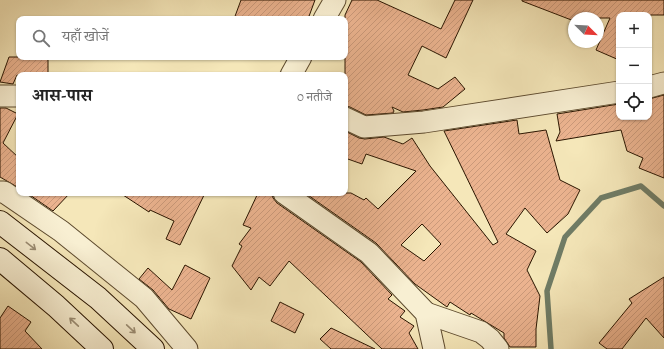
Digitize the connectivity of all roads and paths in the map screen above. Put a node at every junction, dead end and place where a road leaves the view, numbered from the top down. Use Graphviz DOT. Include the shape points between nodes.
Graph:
graph roads {
  1 [pos="335,0"];
  2 [pos="326,16"];
  3 [pos="300,60"];
  4 [pos="293,72"];
  5 [pos="616,92"];
  6 [pos="0,96"];
  7 [pos="16,96"];
  8 [pos="348,119"];
  9 [pos="0,192"];
  10 [pos="288,196"];
  11 [pos="0,222"];
  12 [pos="0,259"];
  13 [pos="426,313"];
  14 [pos="102,349"];
  15 [pos="153,349"];
  16 [pos="187,349"];
  17 [pos="434,349"];
  18 [pos="498,349"];
  1 -- 2 [label="street"];
  3 -- 4 [label="street"];
  5 -- 8 [label="street" via="424,122 364,127"];
  6 -- 7 [label="street"];
  9 -- 16 [label="street" via="4,192 61,231 144,298"];
  10 -- 13 [label="street" via="369,253"];
  11 -- 15 [label="main road, one-way" via="98,298"];
  14 -- 12 [label="main road, one-way"];
  13 -- 17 [label="street"];
  13 -- 18 [label="street" via="473,328 490,339"];
}
